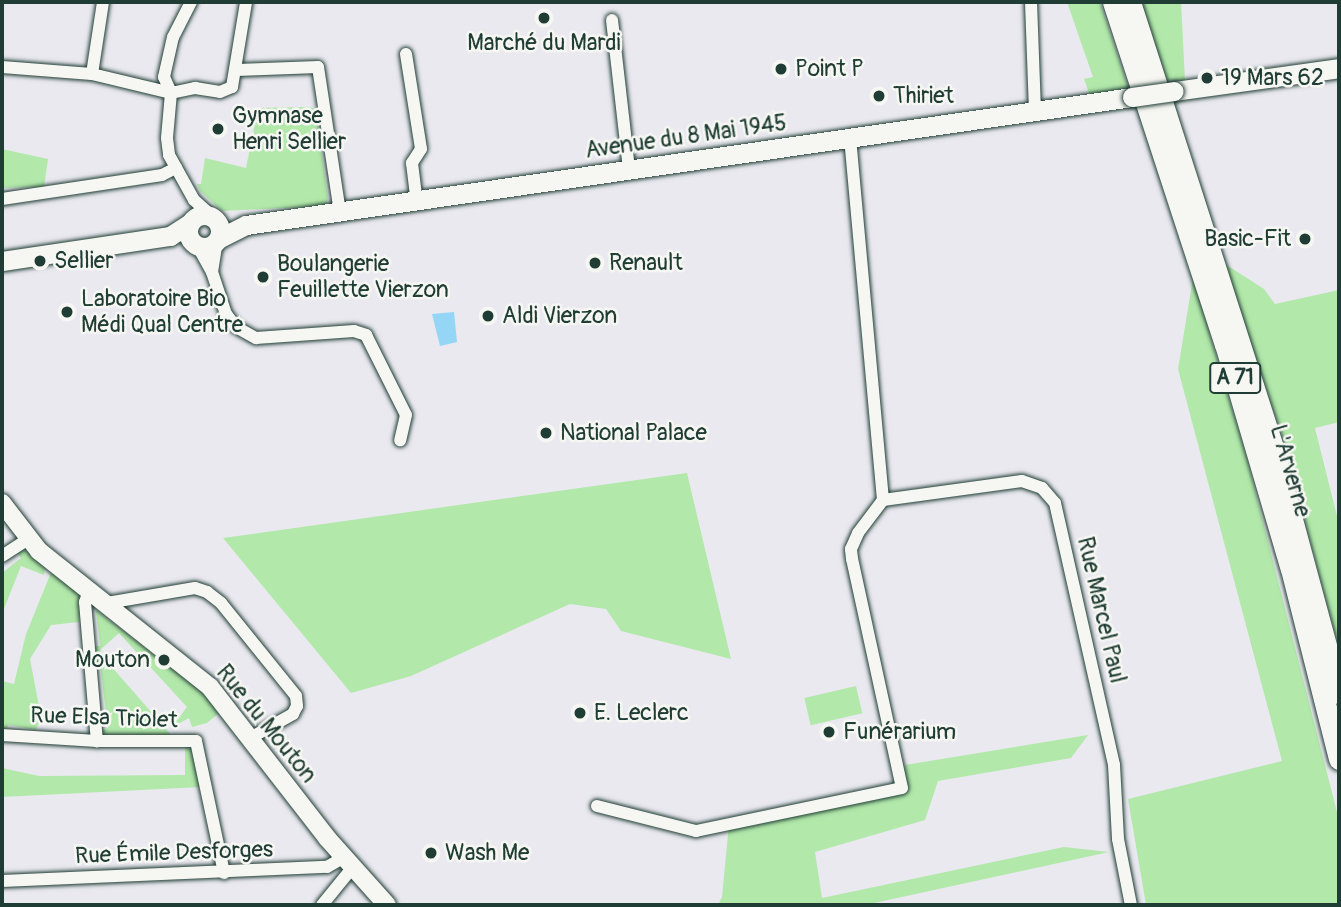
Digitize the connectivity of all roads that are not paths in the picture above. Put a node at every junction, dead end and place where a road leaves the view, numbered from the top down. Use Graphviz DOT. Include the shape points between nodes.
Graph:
graph roads {
  1 [pos="103,2"];
  2 [pos="191,2"];
  3 [pos="246,2"];
  4 [pos="1031,2"];
  5 [pos="1113,2"];
  6 [pos="1130,2"];
  7 [pos="612,20"];
  8 [pos="406,54"];
  9 [pos="2,67"];
  10 [pos="1339,68"];
  11 [pos="237,70"];
  12 [pos="92,74"];
  13 [pos="171,93"];
  14 [pos="1035,113"];
  15 [pos="850,138"];
  16 [pos="176,168"];
  17 [pos="629,170"];
  18 [pos="2,199"];
  19 [pos="194,200"];
  20 [pos="417,201"];
  21 [pos="340,212"];
  22 [pos="191,222"];
  23 [pos="216,229"];
  24 [pos="170,236"];
  25 [pos="196,244"];
  26 [pos="2,261"];
  27 [pos="212,272"];
  28 [pos="400,440"];
  29 [pos="883,500"];
  30 [pos="2,503"];
  31 [pos="27,539"];
  32 [pos="2,556"];
  33 [pos="89,591"];
  34 [pos="107,606"];
  35 [pos="1339,693"];
  36 [pos="2,735"];
  37 [pos="250,738"];
  38 [pos="97,741"];
  39 [pos="1339,760"];
  40 [pos="597,806"];
  41 [pos="349,862"];
  42 [pos="224,873"];
  43 [pos="2,881"];
  44 [pos="322,905"];
  45 [pos="387,905"];
  46 [pos="1131,905"];
  1 -- 12 [label="street"];
  2 -- 13 [label="street" via="173,37 164,77"];
  3 -- 11 [label="street"];
  4 -- 14 [label="street"];
  5 -- 39 [label="highway, L'Arverne / A 71" via="1229,357 1291,569"];
  6 -- 35 [label="highway, L'Arverne / A 71" via="1272,445"];
  7 -- 17 [label="street"];
  8 -- 20 [label="street" via="421,149 412,163"];
  9 -- 12 [label="street"];
  10 -- 14 [label="main road, Avenue du 8 Mai 1945, bridge"];
  11 -- 13 [label="street" via="232,87 220,92 195,88"];
  11 -- 21 [label="street" via="318,67"];
  12 -- 13 [label="street"];
  13 -- 16 [label="street" via="167,147"];
  14 -- 15 [label="main road, Avenue du 8 Mai 1945"];
  15 -- 17 [label="main road, Avenue du 8 Mai 1945"];
  15 -- 29 [label="street"];
  16 -- 18 [label="street" via="162,175"];
  16 -- 19 [label="street"];
  17 -- 20 [label="main road, Avenue du 8 Mai 1945"];
  19 -- 22 [label="street"];
  19 -- 23 [label="street"];
  20 -- 21 [label="main road, Avenue du 8 Mai 1945"];
  21 -- 23 [label="main road, Avenue du 8 Mai 1945"];
  22 -- 23 [label="main road" via="204,215"];
  22 -- 24 [label="main road"];
  22 -- 25 [label="main road" via="189,236"];
  23 -- 25 [label="main road" via="205,247"];
  23 -- 27 [label="street"];
  24 -- 25 [label="main road"];
  24 -- 26 [label="main road"];
  25 -- 27 [label="street"];
  27 -- 28 [label="street" via="226,314 236,327 256,338 354,331 366,335 406,415"];
  29 -- 40 [label="street" via="858,533 852,559 902,788 696,831"];
  29 -- 46 [label="street, Rue Marcel Paul" via="1021,481 1042,488 1055,503 1114,765 1118,839"];
  30 -- 31 [label="street, Rue du Mouton"];
  31 -- 32 [label="street"];
  31 -- 33 [label="street, Rue du Mouton"];
  33 -- 34 [label="street, Rue du Mouton"];
  33 -- 38 [label="street" via="85,602"];
  34 -- 37 [label="street, Rue du Mouton" via="209,687"];
  34 -- 37 [label="street" via="195,588 220,603 296,696 293,714"];
  36 -- 38 [label="street, Rue Elsa Triolet"];
  37 -- 41 [label="street, Rue du Mouton"];
  38 -- 42 [label="street, Rue Elsa Triolet" via="196,741"];
  41 -- 42 [label="street, Rue Émile Desforges"];
  41 -- 44 [label="street"];
  41 -- 45 [label="street, Rue du Mouton"];
  42 -- 43 [label="street, Rue Émile Desforges"];
}
